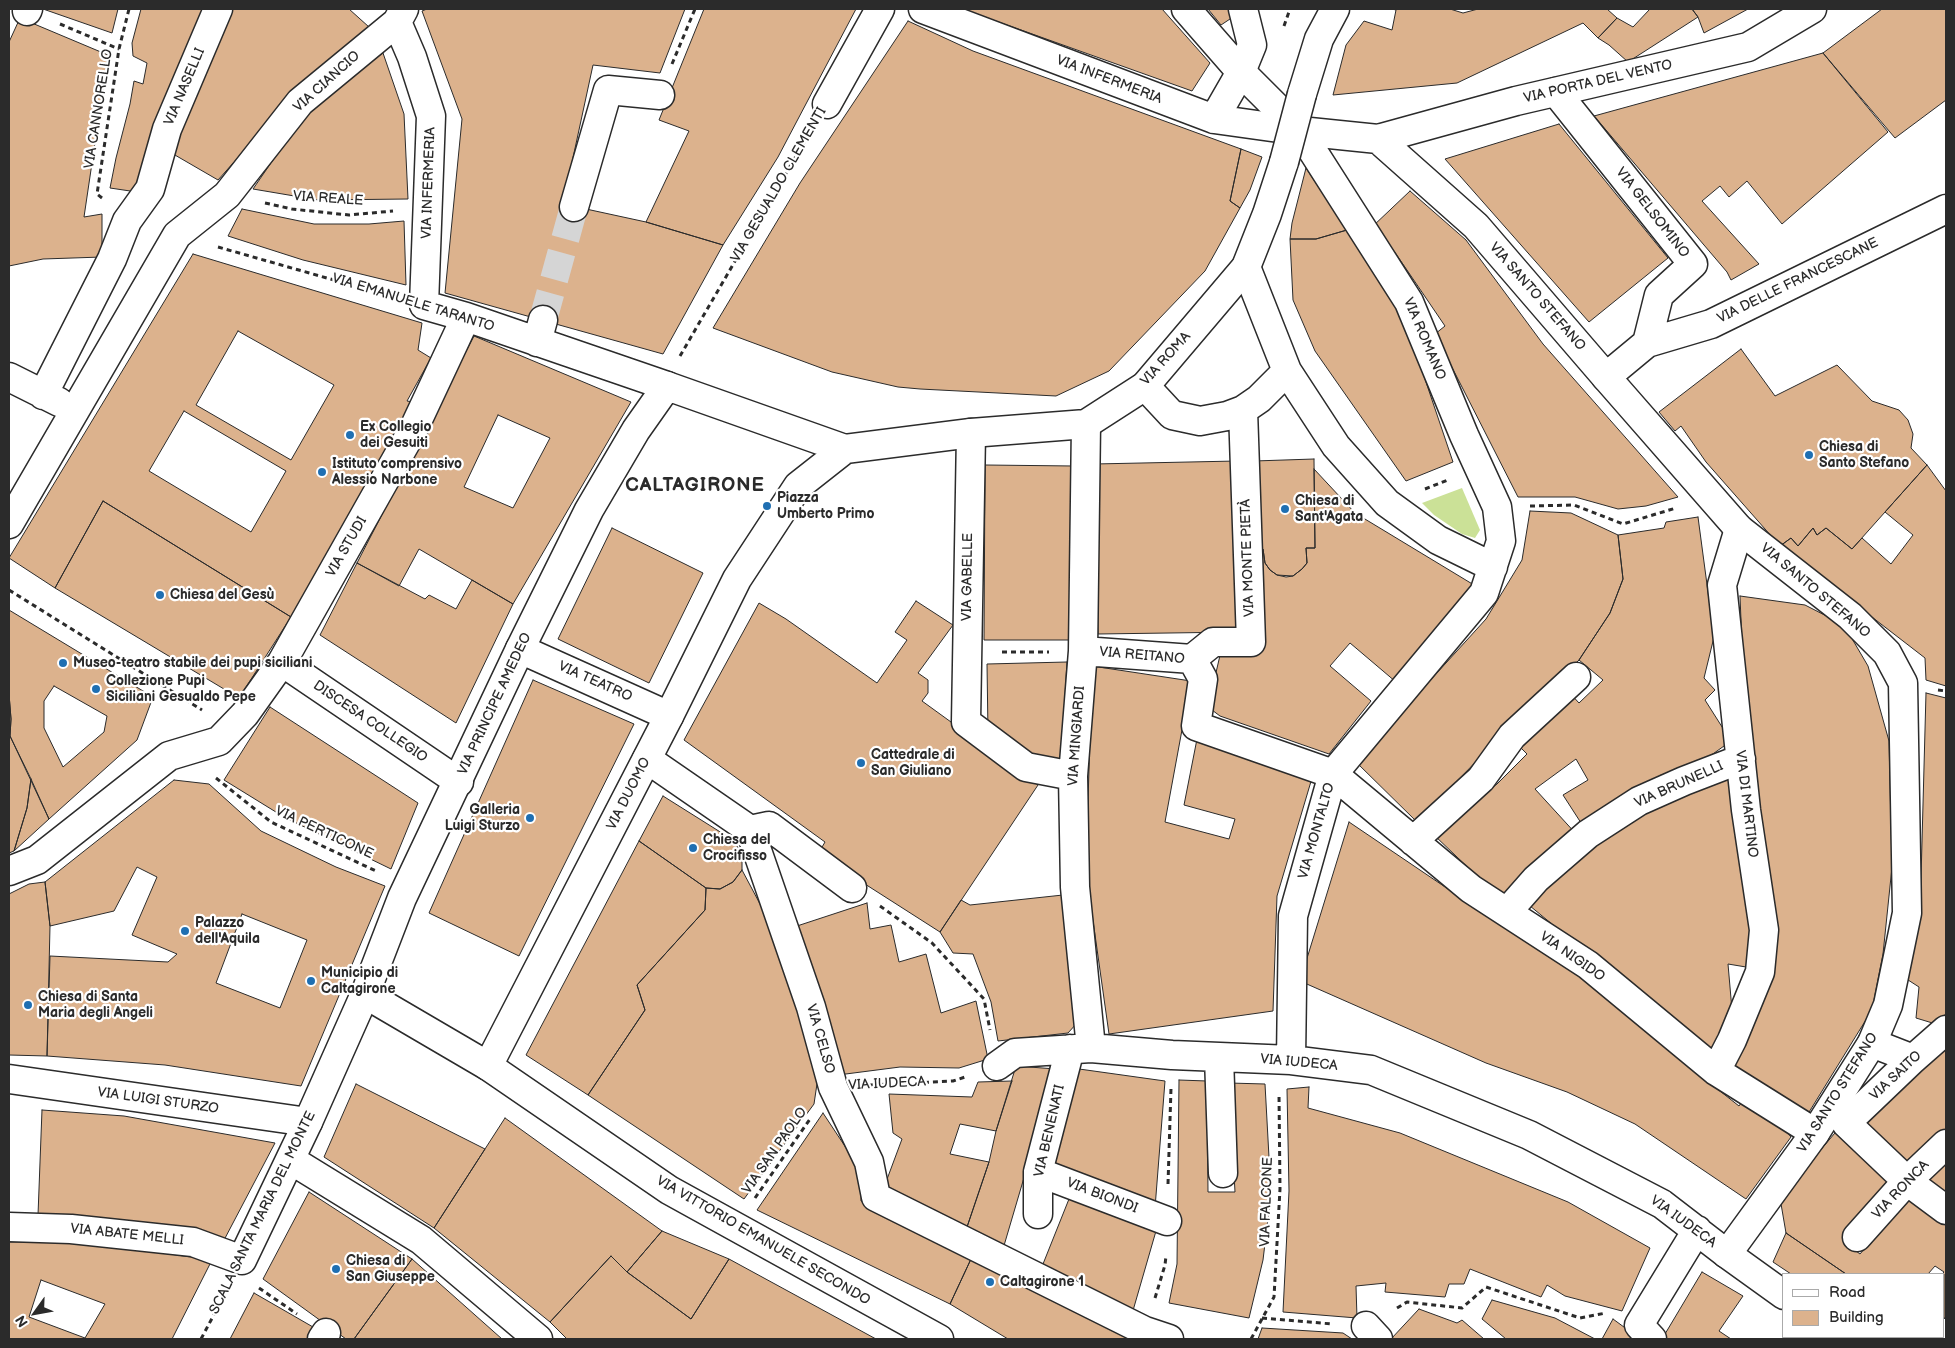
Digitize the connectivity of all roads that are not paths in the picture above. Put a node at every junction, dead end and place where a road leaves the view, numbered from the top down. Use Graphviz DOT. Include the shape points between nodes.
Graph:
graph roads {
  1 [pos="218,9"];
  2 [pos="880,9"];
  3 [pos="923,9"];
  4 [pos="1186,9"];
  5 [pos="1243,9"];
  6 [pos="1335,9"];
  7 [pos="1812,9"];
  8 [pos="400,16"];
  9 [pos="1241,72"];
  10 [pos="1556,92"];
  11 [pos="660,95"];
  12 [pos="827,104"];
  13 [pos="1214,119"];
  14 [pos="1300,131"];
  15 [pos="1378,139"];
  16 [pos="574,207"];
  17 [pos="1946,210"];
  18 [pos="1246,267"];
  19 [pos="424,305"];
  20 [pos="466,317"];
  21 [pos="1647,343"];
  22 [pos="1287,371"];
  23 [pos="9,377"];
  24 [pos="1606,377"];
  25 [pos="656,383"];
  26 [pos="1145,386"];
  27 [pos="43,395"];
  28 [pos="75,410"];
  29 [pos="1243,410"];
  30 [pos="1086,424"];
  31 [pos="971,433"];
  32 [pos="845,449"];
  33 [pos="1497,507"];
  34 [pos="9,524"];
  35 [pos="1739,529"];
  36 [pos="1494,567"];
  37 [pos="520,649"];
  38 [pos="1083,651"];
  39 [pos="1192,659"];
  40 [pos="282,662"];
  41 [pos="1576,677"];
  42 [pos="669,716"];
  43 [pos="647,759"];
  44 [pos="1741,759"];
  45 [pos="1333,774"];
  46 [pos="1073,776"];
  47 [pos="458,782"];
  48 [pos="750,830"];
  49 [pos="1413,841"];
  50 [pos="9,871"];
  51 [pos="852,888"];
  52 [pos="1507,912"];
  53 [pos="364,994"];
  54 [pos="1946,1030"];
  55 [pos="1872,1043"];
  56 [pos="1080,1049"];
  57 [pos="1219,1057"];
  58 [pos="1913,1059"];
  59 [pos="1285,1060"];
  60 [pos="488,1066"];
  61 [pos="997,1066"];
  62 [pos="1716,1072"];
  63 [pos="9,1079"];
  64 [pos="308,1122"];
  65 [pos="1815,1133"];
  66 [pos="1946,1144"];
  67 [pos="291,1160"];
  68 [pos="1038,1172"];
  69 [pos="1223,1173"];
  70 [pos="1907,1181"];
  71 [pos="1946,1210"];
  72 [pos="1038,1214"];
  73 [pos="1167,1220"];
  74 [pos="9,1228"];
  75 [pos="1696,1230"];
  76 [pos="1857,1237"];
  77 [pos="1727,1254"];
  78 [pos="239,1266"];
  79 [pos="1782,1295"];
  80 [pos="1645,1332"];
  81 [pos="538,1339"];
  82 [pos="939,1339"];
  83 [pos="1169,1339"];
  1 -- 27 [label="street, VIA NASELLI" via="166,129 150,188 126,221 112,258"];
  2 -- 12 [label="street, VIA GESUALDO CLEMENTI"];
  3 -- 13 [label="street, VIA INFERMERIA"];
  4 -- 9 [label="street, VIA ROMANO"];
  5 -- 9 [label="street" via="1252,45"];
  6 -- 18 [label="street, VIA ROMA, bridge" via="1319,39 1268,214"];
  7 -- 10 [label="street, VIA PORTA DEL VENTO" via="1748,47"];
  8 -- 19 [label="street, VIA INFERMERIA" via="431,116"];
  8 -- 28 [label="street, VIA CIANCIO" via="300,102 227,194 177,235"];
  9 -- 13 [label="street"];
  9 -- 14 [label="street, VIA ROMANO"];
  10 -- 15 [label="street, VIA PORTA DEL VENTO"];
  10 -- 21 [label="street, VIA GELSOMINO" via="1693,264 1659,295"];
  11 -- 16 [label="street" via="608,90"];
  13 -- 14 [label="street, VIA INFERMERIA"];
  14 -- 15 [label="street, VIA INFERMERIA"];
  14 -- 33 [label="street, VIA ROMANO" via="1409,302"];
  15 -- 24 [label="street, VIA SANTO STEFANO" via="1476,226"];
  17 -- 21 [label="street, VIA DELLE FRANCESCANE" via="1711,324"];
  18 -- 22 [label="street"];
  18 -- 26 [label="street, VIA ROMA"];
  19 -- 20 [label="street, VIA EMANUELE TARANTO"];
  20 -- 25 [label="street, VIA EMANUELE TARANTO" via="540,331"];
  20 -- 40 [label="street, VIA STUDI" via="414,428"];
  21 -- 24 [label="street"];
  22 -- 29 [label="street"];
  22 -- 36 [label="street" via="1336,446 1387,503 1438,540"];
  23 -- 27 [label="street"];
  24 -- 35 [label="street, VIA SANTO STEFANO"];
  25 -- 32 [label="street, VIA EMANUELE TARANTO"];
  25 -- 37 [label="street, VIA PRINCIPE AMEDEO" via="636,430 589,510"];
  26 -- 29 [label="street" via="1172,415 1200,421"];
  26 -- 30 [label="street, VIA ROMA"];
  27 -- 28 [label="street"];
  28 -- 34 [label="street"];
  29 -- 39 [label="street, VIA MONTE PIETÀ" via="1251,642 1214,642"];
  30 -- 31 [label="street, VIA ROMA"];
  30 -- 38 [label="street, VIA MINGIARDI"];
  31 -- 32 [label="street, VIA ROMA"];
  31 -- 46 [label="street, VIA GABELLE" via="966,722 1026,767"];
  32 -- 42 [label="street, VIA DUOMO" via="798,486 732,587"];
  33 -- 36 [label="street, VIA MONTALTO" via="1501,541"];
  35 -- 44 [label="street, VIA DI MARTINO" via="1722,585"];
  35 -- 55 [label="street, VIA SANTO STEFANO" via="1850,616 1887,653 1903,683 1907,913 1888,1005"];
  36 -- 45 [label="street, VIA MONTALTO" via="1484,593"];
  37 -- 42 [label="street, VIA TEATRO"];
  37 -- 47 [label="street, VIA PRINCIPE AMEDEO"];
  38 -- 39 [label="street, VIA REITANO"];
  38 -- 46 [label="street, VIA MINGIARDI"];
  39 -- 45 [label="street, VIA REITANO" via="1203,679 1196,726"];
  40 -- 47 [label="street, DISCESA COLLEGIO"];
  40 -- 50 [label="street, VIA STUDI" via="232,729 219,741 169,756 37,860"];
  41 -- 49 [label="street" via="1512,736 1481,779"];
  42 -- 43 [label="street, VIA DUOMO"];
  43 -- 48 [label="street"];
  43 -- 60 [label="street, VIA DUOMO"];
  44 -- 52 [label="street, VIA BRUNELLI" via="1639,801 1588,834 1536,879"];
  44 -- 62 [label="street, VIA DI MARTINO" via="1764,930 1760,972"];
  45 -- 49 [label="street, VIA NIGIDO"];
  45 -- 59 [label="street, VIA MONTALTO" via="1293,916"];
  46 -- 56 [label="street, VIA MINGIARDI"];
  47 -- 53 [label="street, VIA PRINCIPE AMEDEO" via="405,892"];
  48 -- 51 [label="street" via="769,826"];
  48 -- 83 [label="street, VIA CELSO" via="811,1007 833,1087 869,1162 876,1197 1145,1331"];
  49 -- 52 [label="street, VIA NIGIDO" via="1471,889"];
  52 -- 62 [label="street, VIA NIGIDO" via="1588,965"];
  53 -- 60 [label="street, VIA VITTORIO EMANUELE SECONDO"];
  53 -- 64 [label="street, SCALA SANTA MARIA DEL MONTE"];
  54 -- 58 [label="street, VIA SAITO"];
  55 -- 58 [label="street"];
  55 -- 65 [label="street, VIA SANTO STEFANO"];
  56 -- 57 [label="street, VIA IUDECA"];
  56 -- 61 [label="street, VIA IUDECA" via="1015,1053"];
  56 -- 68 [label="street, VIA BENENATI"];
  57 -- 59 [label="street, VIA IUDECA"];
  57 -- 69 [label="street"];
  58 -- 70 [label="street, VIA SAITO" via="1846,1123"];
  59 -- 75 [label="street, VIA IUDECA" via="1370,1070 1529,1135 1662,1204"];
  60 -- 82 [label="street, VIA VITTORIO EMANUELE SECONDO" via="670,1190"];
  62 -- 65 [label="street, VIA NIGIDO"];
  63 -- 64 [label="street, VIA LUIGI STURZO"];
  64 -- 67 [label="street, SCALA SANTA MARIA DEL MONTE"];
  65 -- 77 [label="street, VIA SANTO STEFANO"];
  66 -- 70 [label="street, VIA RONCA"];
  67 -- 78 [label="street, SCALA SANTA MARIA DEL MONTE"];
  67 -- 81 [label="street" via="421,1240"];
  68 -- 72 [label="street, VIA BENENATI"];
  68 -- 73 [label="street, VIA BIONDI"];
  70 -- 71 [label="street"];
  70 -- 76 [label="street, VIA RONCA"];
  74 -- 78 [label="street, VIA ABATE MELLI" via="71,1229 193,1242"];
  75 -- 77 [label="street, VIA IUDECA"];
  75 -- 80 [label="street"];
  77 -- 79 [label="street, VIA IUDECA"];
}
